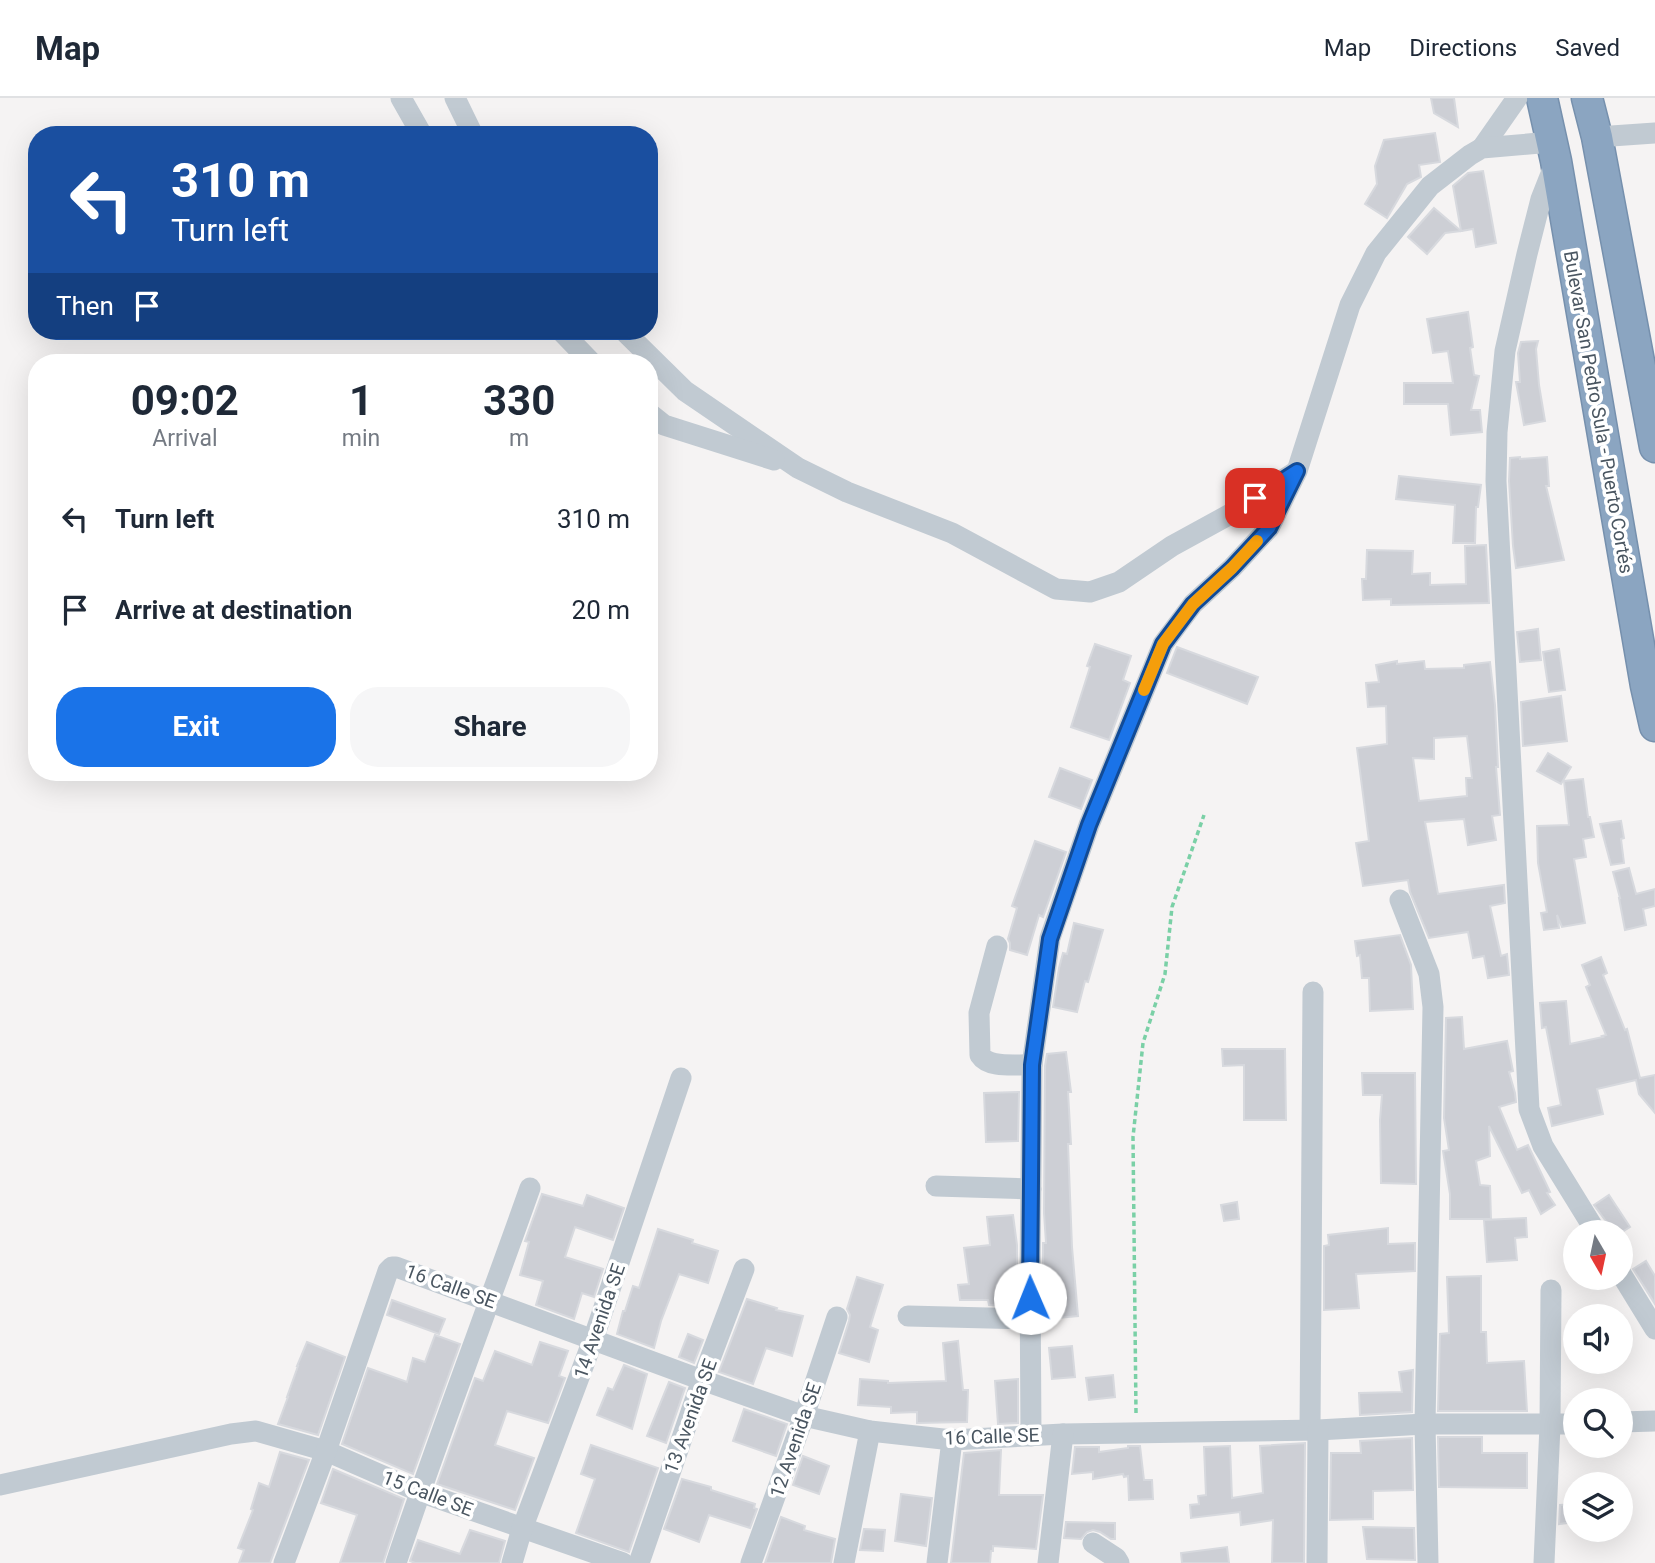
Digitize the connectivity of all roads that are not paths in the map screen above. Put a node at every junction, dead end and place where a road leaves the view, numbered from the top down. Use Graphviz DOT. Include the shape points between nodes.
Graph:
graph roads {
  1 [pos="401,98"];
  2 [pos="455,98"];
  3 [pos="1517,98"];
  4 [pos="1542,98"];
  5 [pos="1587,98"];
  6 [pos="417,126"];
  7 [pos="469,126"];
  8 [pos="1655,133"];
  9 [pos="1597,137"];
  10 [pos="1482,148"];
  11 [pos="1554,151"];
  12 [pos="570,340"];
  13 [pos="633,340"];
  14 [pos="583,354"];
  15 [pos="647,354"];
  16 [pos="658,364"];
  17 [pos="658,420"];
  18 [pos="1655,447"];
  19 [pos="798,468"];
  20 [pos="1297,471"];
  21 [pos="1655,726"];
  22 [pos="1400,900"];
  23 [pos="997,946"];
  24 [pos="1312,992"];
  25 [pos="1032,1065"];
  26 [pos="681,1078"];
  27 [pos="936,1186"];
  28 [pos="530,1188"];
  29 [pos="1031,1189"];
  30 [pos="1589,1220"];
  31 [pos="744,1269"];
  32 [pos="1551,1290"];
  33 [pos="1631,1290"];
  34 [pos="491,1300"];
  35 [pos="837,1317"];
  36 [pos="908,1317"];
  37 [pos="1031,1319"];
  38 [pos="1655,1329"];
  39 [pos="593,1340"];
  40 [pos="702,1380"];
  41 [pos="804,1416"];
  42 [pos="1655,1421"];
  43 [pos="1633,1422"];
  44 [pos="1425,1424"];
  45 [pos="1563,1424"];
  46 [pos="1550,1425"];
  47 [pos="1314,1430"];
  48 [pos="870,1431"];
  49 [pos="1063,1434"];
  50 [pos="1031,1436"];
  51 [pos="952,1440"];
  52 [pos="326,1451"];
  53 [pos="0,1485"];
  54 [pos="419,1492"];
  55 [pos="522,1529"];
  56 [pos="1093,1543"];
  57 [pos="284,1563"];
  58 [pos="396,1563"];
  59 [pos="512,1563"];
  60 [pos="623,1563"];
  61 [pos="639,1563"];
  62 [pos="751,1563"];
  63 [pos="844,1563"];
  64 [pos="937,1563"];
  65 [pos="1048,1563"];
  66 [pos="1119,1563"];
  67 [pos="1317,1563"];
  68 [pos="1428,1563"];
  69 [pos="1544,1563"];
  1 -- 6 [label="street"];
  2 -- 7 [label="street"];
  3 -- 10 [label="street"];
  4 -- 11 [label="highway, Bulevar San Pedro Sula - Puerto Cortés"];
  5 -- 9 [label="highway"];
  8 -- 9 [label="street"];
  9 -- 18 [label="highway"];
  10 -- 11 [label="street"];
  10 -- 20 [label="street" via="1430,186 1376,253 1350,305"];
  11 -- 21 [label="highway, Bulevar San Pedro Sula - Puerto Cortés"];
  11 -- 30 [label="street" via="1505,351 1496,481 1529,1109 1543,1146"];
  12 -- 14 [label="street"];
  13 -- 15 [label="street"];
  16 -- 19 [label="street" via="685,391"];
  17 -- 19 [label="street"];
  19 -- 20 [label="street" via="952,533 1056,589 1090,592 1119,582"];
  20 -- 25 [label="street" via="1269,528 1193,604 1163,644 1089,825 1050,939"];
  22 -- 44 [label="street" via="1429,974 1433,1007"];
  23 -- 25 [label="street" via="979,1013 980,1055 989,1063"];
  24 -- 47 [label="street"];
  25 -- 29 [label="street"];
  26 -- 39 [label="street, 14 Avenida SE"];
  27 -- 29 [label="street"];
  28 -- 34 [label="street"];
  29 -- 37 [label="street"];
  31 -- 40 [label="street, 13 Avenida SE"];
  32 -- 46 [label="street"];
  33 -- 38 [label="street"];
  34 -- 39 [label="street, 16 Calle SE"];
  34 -- 52 [label="street, 16 Calle SE" via="391,1267"];
  34 -- 54 [label="street"];
  35 -- 41 [label="street, 12 Avenida SE"];
  36 -- 37 [label="street"];
  37 -- 50 [label="street"];
  39 -- 40 [label="street, 16 Calle SE"];
  39 -- 55 [label="street, 14 Avenida SE"];
  40 -- 41 [label="street, 16 Calle SE"];
  40 -- 61 [label="street, 13 Avenida SE"];
  41 -- 48 [label="street, 16 Calle SE"];
  41 -- 62 [label="street, 12 Avenida SE"];
  42 -- 43 [label="street"];
  44 -- 46 [label="street, 16 Calle SE"];
  44 -- 47 [label="street, 16 Calle SE"];
  44 -- 68 [label="street"];
  45 -- 46 [label="street, 16 Calle SE"];
  46 -- 69 [label="street"];
  47 -- 49 [label="street, 16 Calle SE"];
  47 -- 67 [label="street"];
  48 -- 51 [label="street, 16 Calle SE"];
  48 -- 63 [label="street"];
  49 -- 50 [label="street, 16 Calle SE"];
  49 -- 65 [label="street"];
  50 -- 51 [label="street, 16 Calle SE"];
  51 -- 64 [label="street"];
  52 -- 53 [label="street, 15 Calle SE" via="256,1432 231,1434"];
  52 -- 54 [label="street, 15 Calle SE"];
  52 -- 57 [label="street"];
  54 -- 55 [label="street, 15 Calle SE"];
  54 -- 58 [label="street"];
  55 -- 59 [label="street, 14 Avenida SE"];
  55 -- 60 [label="street, 15 Calle SE"];
  56 -- 66 [label="street"];
}
